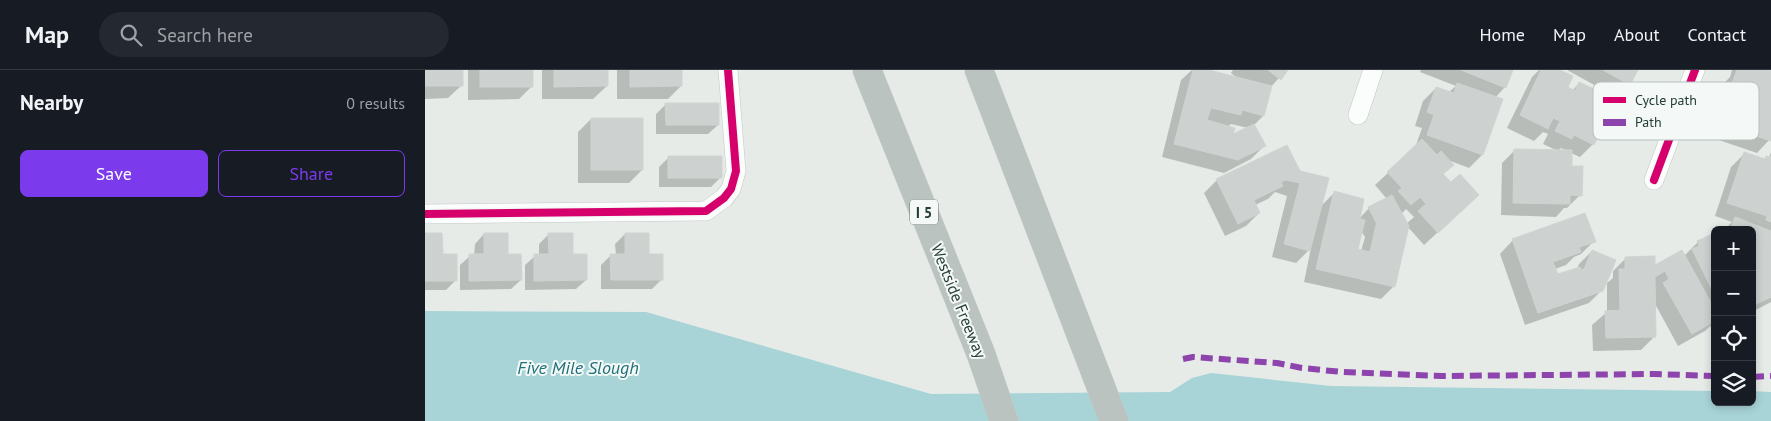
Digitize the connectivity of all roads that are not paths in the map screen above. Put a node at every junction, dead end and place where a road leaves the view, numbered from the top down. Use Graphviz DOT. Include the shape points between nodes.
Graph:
graph roads {
  1 [pos="728,70"];
  2 [pos="867,70"];
  3 [pos="979,70"];
  4 [pos="1373,70"];
  5 [pos="1695,70"];
  6 [pos="1691,82"];
  7 [pos="1358,115"];
  8 [pos="1669,140"];
  9 [pos="1654,180"];
  10 [pos="425,214"];
  11 [pos="1004,421"];
  12 [pos="1114,421"];
  1 -- 10 [label="street" via="736,171 731,189 706,211"];
  2 -- 11 [label="highway, Westside Freeway / I 5" via="981,354"];
  3 -- 12 [label="highway"];
  4 -- 7 [label="street"];
  5 -- 6 [label="street"];
  8 -- 9 [label="street"];
}
